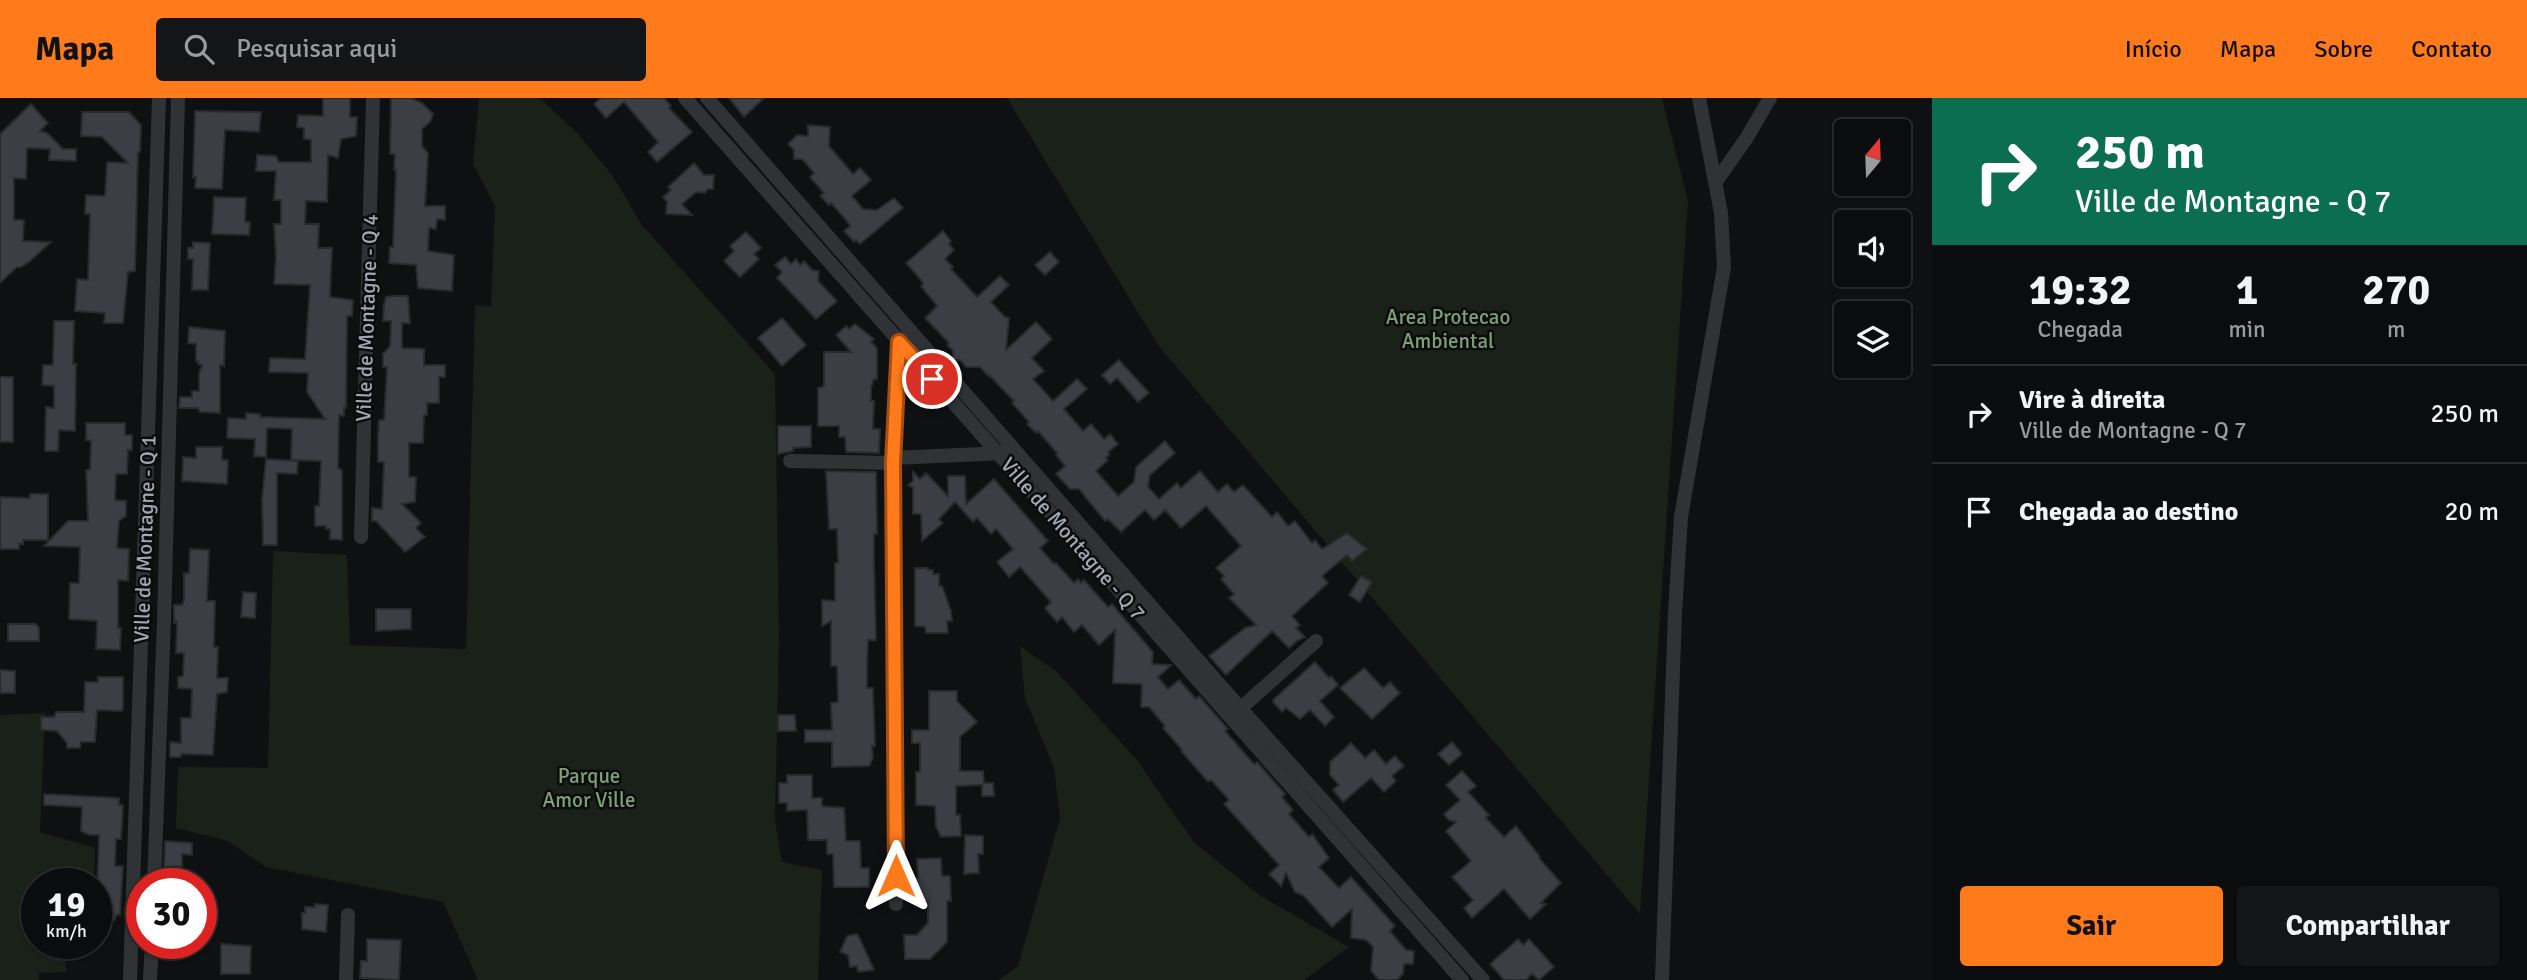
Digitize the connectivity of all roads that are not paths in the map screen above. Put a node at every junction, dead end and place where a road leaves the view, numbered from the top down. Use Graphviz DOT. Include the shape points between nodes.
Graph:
graph roads {
  1 [pos="159,98"];
  2 [pos="178,98"];
  3 [pos="373,98"];
  4 [pos="685,98"];
  5 [pos="707,98"];
  6 [pos="1699,98"];
  7 [pos="1770,98"];
  8 [pos="1714,183"];
  9 [pos="154,241"];
  10 [pos="175,242"];
  11 [pos="904,322"];
  12 [pos="899,342"];
  13 [pos="1016,452"];
  14 [pos="999,454"];
  15 [pos="790,461"];
  16 [pos="893,461"];
  17 [pos="361,537"];
  18 [pos="142,619"];
  19 [pos="164,621"];
  20 [pos="1316,642"];
  21 [pos="1223,698"];
  22 [pos="1241,708"];
  23 [pos="155,868"];
  24 [pos="896,904"];
  25 [pos="348,915"];
  26 [pos="151,959"];
  27 [pos="130,980"];
  28 [pos="150,980"];
  29 [pos="346,980"];
  30 [pos="1462,980"];
  31 [pos="1483,980"];
  32 [pos="1662,980"];
  1 -- 9 [label="street, Ville de Montagne - Q 1"];
  2 -- 10 [label="street, Ville de Montagne - Q 1"];
  3 -- 17 [label="street, Ville de Montagne - Q 4"];
  4 -- 12 [label="street, Ville de Montagne - Q 7"];
  5 -- 11 [label="street, Ville de Montagne - Q 7"];
  6 -- 8 [label="street"];
  7 -- 8 [label="street"];
  8 -- 32 [label="street" via="1724,267 1681,517"];
  9 -- 10 [label="street"];
  9 -- 18 [label="street, Ville de Montagne - Q 1"];
  10 -- 19 [label="street, Ville de Montagne - Q 1"];
  11 -- 12 [label="street"];
  11 -- 13 [label="street, Ville de Montagne - Q 7"];
  12 -- 14 [label="street, Ville de Montagne - Q 7"];
  12 -- 16 [label="street"];
  13 -- 14 [label="street"];
  13 -- 21 [label="street, Ville de Montagne - Q 7"];
  14 -- 16 [label="street"];
  14 -- 21 [label="street, Ville de Montagne - Q 7"];
  15 -- 16 [label="street"];
  16 -- 24 [label="street"];
  18 -- 19 [label="street"];
  18 -- 27 [label="street, Ville de Montagne - Q 1"];
  19 -- 23 [label="street, Ville de Montagne - Q 1"];
  20 -- 22 [label="street"];
  21 -- 22 [label="street, Ville de Montagne - Q 7"];
  21 -- 30 [label="street, Ville de Montagne - Q 7"];
  22 -- 31 [label="street, Ville de Montagne - Q 7"];
  25 -- 29 [label="street"];
  26 -- 28 [label="street"];
}
